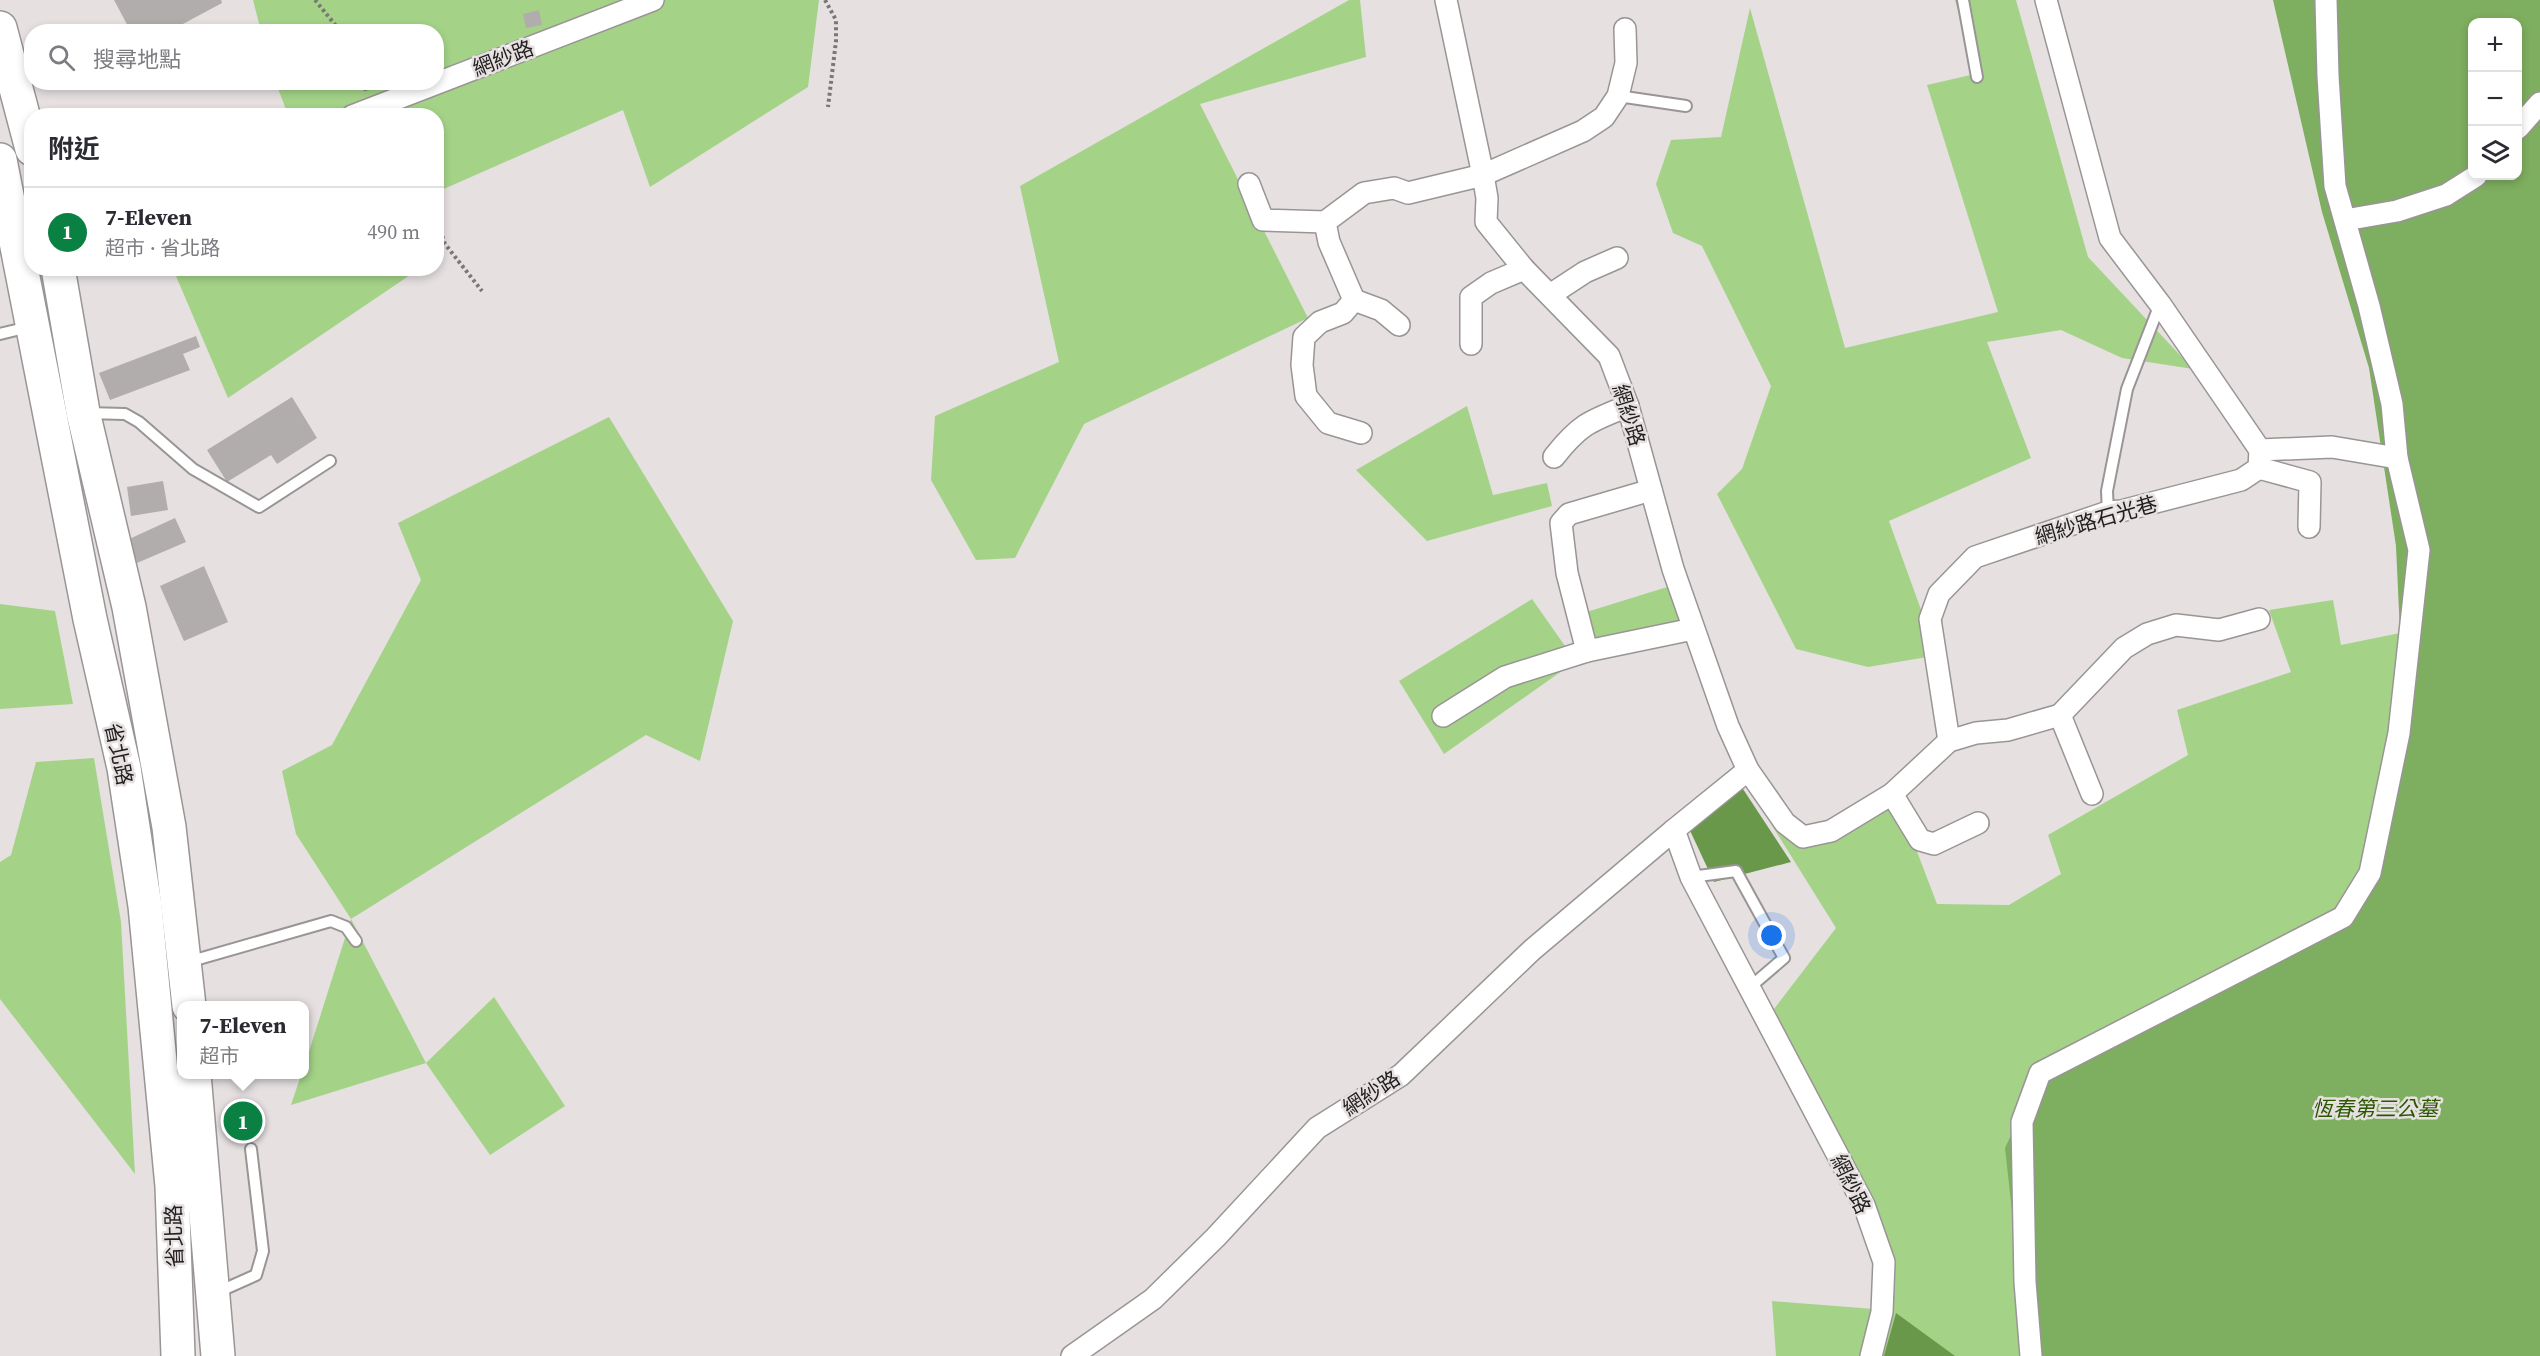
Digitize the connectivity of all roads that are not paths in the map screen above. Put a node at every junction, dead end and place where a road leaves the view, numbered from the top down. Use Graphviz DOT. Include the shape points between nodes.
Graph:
graph roads {
  1 [pos="653,0"];
  2 [pos="1446,0"];
  3 [pos="1963,0"];
  4 [pos="2046,0"];
  5 [pos="2326,0"];
  6 [pos="0,28"];
  7 [pos="1625,29"];
  8 [pos="1977,77"];
  9 [pos="444,81"];
  10 [pos="419,90"];
  11 [pos="1618,96"];
  12 [pos="2540,103"];
  13 [pos="1686,106"];
  14 [pos="373,108"];
  15 [pos="24,120"];
  16 [pos="2519,126"];
  17 [pos="0,159"];
  18 [pos="1484,175"];
  19 [pos="2470,180"];
  20 [pos="1249,184"];
  21 [pos="2345,220"];
  22 [pos="1325,222"];
  23 [pos="15,226"];
  24 [pos="1617,258"];
  25 [pos="1524,269"];
  26 [pos="59,276"];
  27 [pos="1550,295"];
  28 [pos="1354,300"];
  29 [pos="2160,304"];
  30 [pos="1399,325"];
  31 [pos="32,327"];
  32 [pos="0,334"];
  33 [pos="1471,344"];
  34 [pos="1628,406"];
  35 [pos="83,412"];
  36 [pos="1361,433"];
  37 [pos="1554,457"];
  38 [pos="2397,458"];
  39 [pos="2259,459"];
  40 [pos="330,461"];
  41 [pos="1651,490"];
  42 [pos="2108,512"];
  43 [pos="2309,527"];
  44 [pos="2259,620"];
  45 [pos="1692,629"];
  46 [pos="1587,651"];
  47 [pos="2060,715"];
  48 [pos="1443,716"];
  49 [pos="1949,741"];
  50 [pos="1748,770"];
  51 [pos="1892,794"];
  52 [pos="2092,794"];
  53 [pos="1978,823"];
  54 [pos="1674,830"];
  55 [pos="1691,877"];
  56 [pos="356,941"];
  57 [pos="185,963"];
  58 [pos="1749,988"];
  59 [pos="189,1001"];
  60 [pos="194,1079"];
  61 [pos="251,1149"];
  62 [pos="212,1295"];
  63 [pos="178,1356"];
  64 [pos="218,1356"];
  65 [pos="1072,1356"];
  66 [pos="1871,1356"];
  67 [pos="2031,1356"];
  1 -- 9 [label="street, 網紗路"];
  2 -- 18 [label="street, 網紗路"];
  3 -- 8 [label="lane"];
  4 -- 29 [label="street" via="2110,238"];
  5 -- 21 [label="street" via="2335,186"];
  6 -- 15 [label="main road"];
  7 -- 11 [label="street" via="1626,63"];
  10 -- 14 [label="street, 網紗路"];
  11 -- 13 [label="lane"];
  11 -- 18 [label="street" via="1604,117 1583,130"];
  12 -- 16 [label="street"];
  17 -- 23 [label="main road, 省北路"];
  18 -- 22 [label="street" via="1408,193 1394,188 1364,193"];
  18 -- 25 [label="street, 網紗路" via="1486,222"];
  19 -- 21 [label="street" via="2446,195 2397,211"];
  20 -- 22 [label="street" via="1263,220"];
  21 -- 38 [label="street" via="2392,404"];
  22 -- 28 [label="street" via="1329,242"];
  23 -- 31 [label="main road, 省北路"];
  24 -- 27 [label="street" via="1585,272"];
  25 -- 27 [label="street, 網紗路"];
  25 -- 33 [label="street" via="1491,283 1471,297"];
  26 -- 35 [label="main road, 省北路"];
  27 -- 34 [label="street, 網紗路" via="1610,356"];
  28 -- 30 [label="street" via="1381,310"];
  28 -- 36 [label="street" via="1343,312 1320,322 1304,337 1302,365 1306,396 1328,423"];
  29 -- 39 [label="street"];
  29 -- 42 [label="lane" via="2127,389 2107,491"];
  31 -- 32 [label="lane"];
  31 -- 63 [label="main road, 省北路" via="124,768 146,906 172,1186"];
  34 -- 37 [label="street" via="1592,420 1573,433"];
  34 -- 41 [label="street, 網紗路"];
  35 -- 40 [label="lane" via="125,414 193,469 259,507"];
  35 -- 57 [label="main road, 省北路" via="129,607 169,827"];
  38 -- 39 [label="street, 網紗路石光巷" via="2332,447"];
  38 -- 67 [label="street" via="2419,550 2399,733 2370,873 2343,917 2040,1073 2022,1122 2025,1282"];
  39 -- 42 [label="street, 網紗路石光巷" via="2241,480"];
  39 -- 43 [label="street" via="2310,482"];
  41 -- 45 [label="street, 網紗路"];
  41 -- 46 [label="street" via="1569,514 1561,523 1567,573"];
  42 -- 49 [label="street, 網紗路石光巷" via="1975,557 1939,594 1930,619"];
  44 -- 47 [label="street" via="2219,630 2176,625 2147,634 2124,648"];
  45 -- 46 [label="street"];
  45 -- 50 [label="street, 網紗路"];
  46 -- 48 [label="street" via="1505,677"];
  47 -- 49 [label="street"];
  47 -- 52 [label="street"];
  49 -- 51 [label="street"];
  50 -- 51 [label="street" via="1785,823 1803,837 1831,831"];
  50 -- 54 [label="street, 網紗路"];
  51 -- 53 [label="street" via="1920,840 1934,844"];
  54 -- 55 [label="street, 網紗路"];
  54 -- 65 [label="street, 網紗路" via="1532,950 1401,1075 1317,1128 1153,1299"];
  55 -- 58 [label="street, 網紗路"];
  55 -- 58 [label="lane" via="1737,871 1784,958"];
  56 -- 57 [label="lane" via="346,927 331,921"];
  57 -- 59 [label="main road, 省北路"];
  58 -- 66 [label="street, 網紗路" via="1864,1205 1884,1262 1882,1312"];
  60 -- 62 [label="main road, 省北路"];
  61 -- 62 [label="lane" via="263,1251 255,1275"];
  62 -- 64 [label="main road, 省北路"];
}
